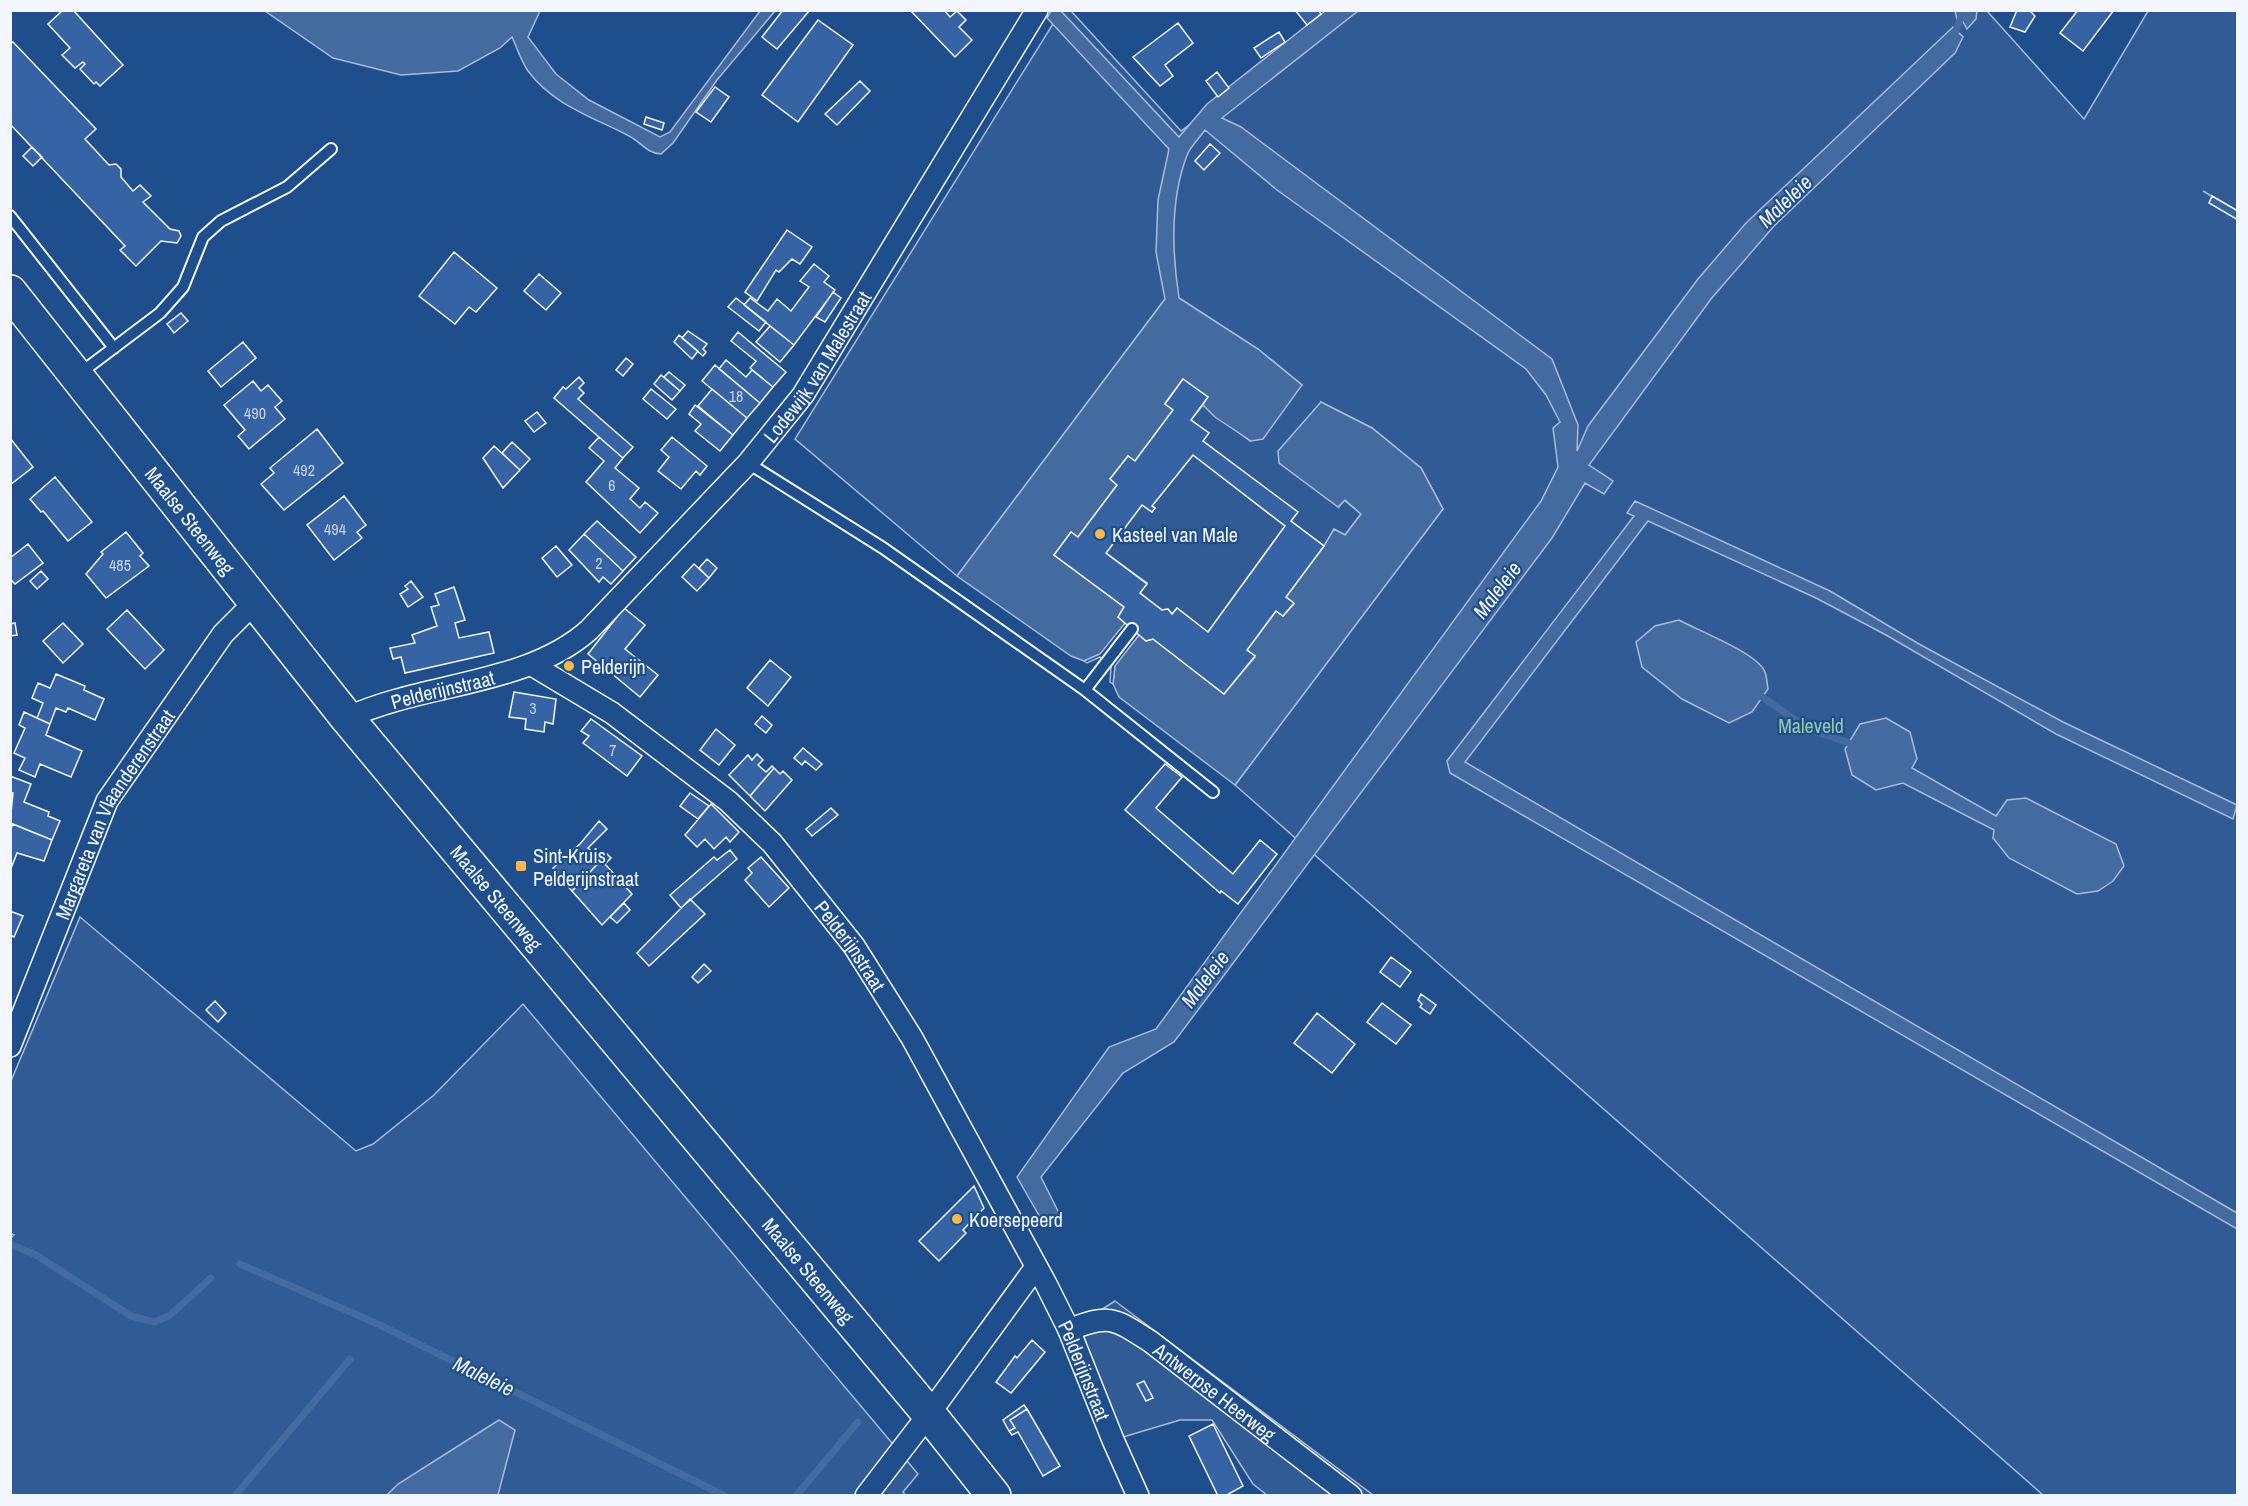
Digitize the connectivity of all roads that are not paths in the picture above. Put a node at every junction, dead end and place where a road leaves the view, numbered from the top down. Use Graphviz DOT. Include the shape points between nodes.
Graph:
graph roads {
  1 [pos="1037,10"];
  2 [pos="331,149"];
  3 [pos="10,216"];
  4 [pos="10,292"];
  5 [pos="114,348"];
  6 [pos="76,376"];
  7 [pos="748,463"];
  8 [pos="254,603"];
  9 [pos="1132,629"];
  10 [pos="531,666"];
  11 [pos="1085,690"];
  12 [pos="348,718"];
  13 [pos="1213,792"];
  14 [pos="10,1047"];
  15 [pos="1036,1267"];
  16 [pos="1069,1330"];
  17 [pos="929,1414"];
  18 [pos="866,1496"];
  19 [pos="994,1496"];
  20 [pos="1138,1496"];
  21 [pos="1351,1496"];
  1 -- 7 [label="street, Lodewijk van Malestraat" via="822,366"];
  2 -- 5 [label="lane" via="287,187 221,221 203,237 183,287 160,313"];
  3 -- 5 [label="lane"];
  4 -- 6 [label="main road, Maalse Steenweg"];
  5 -- 6 [label="lane"];
  6 -- 8 [label="main road, Maalse Steenweg"];
  7 -- 10 [label="street, Lodewijk van Malestraat" via="573,645"];
  7 -- 11 [label="lane" via="883,548"];
  8 -- 12 [label="main road, Maalse Steenweg"];
  8 -- 14 [label="street, Margareta van Vlaanderenstraat" via="224,634 107,801"];
  9 -- 11 [label="lane"];
  10 -- 12 [label="street, Pelderijnstraat" via="400,697"];
  10 -- 15 [label="street, Pelderijnstraat" via="612,713 728,801 772,843 884,990"];
  11 -- 13 [label="lane"];
  12 -- 17 [label="main road, Maalse Steenweg"];
  15 -- 16 [label="street, Pelderijnstraat"];
  15 -- 17 [label="street"];
  16 -- 20 [label="street, Pelderijnstraat"];
  16 -- 21 [label="street, Antwerpse Heerweg" via="1096,1319 1126,1326"];
  17 -- 18 [label="street"];
  17 -- 19 [label="main road, Maalse Steenweg"];
}
